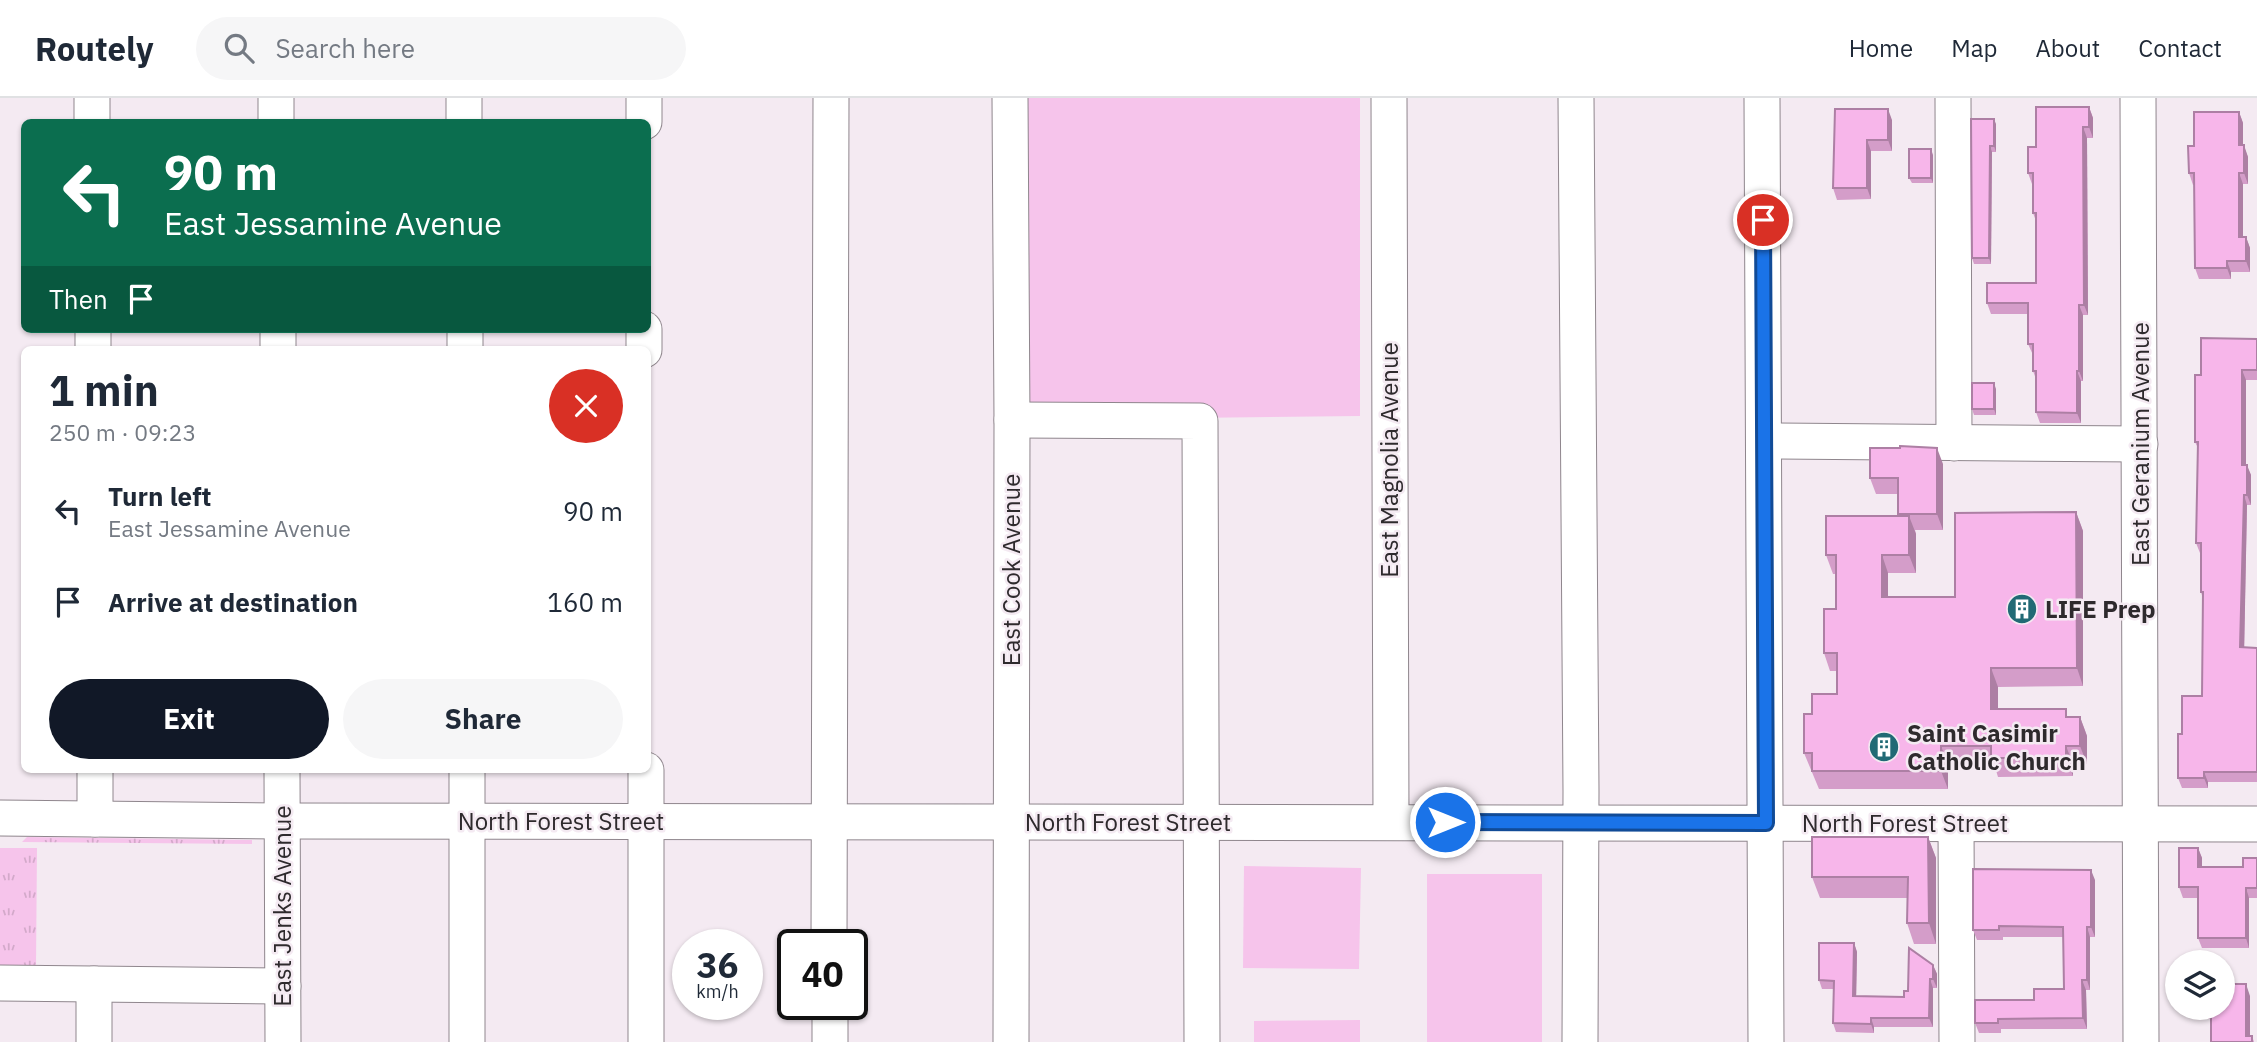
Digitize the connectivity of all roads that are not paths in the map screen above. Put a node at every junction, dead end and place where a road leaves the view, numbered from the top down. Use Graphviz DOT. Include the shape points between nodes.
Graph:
graph roads {
  1 [pos="92,98"];
  2 [pos="276,98"];
  3 [pos="464,98"];
  4 [pos="643,98"];
  5 [pos="831,98"];
  6 [pos="1010,98"];
  7 [pos="1389,98"];
  8 [pos="1576,98"];
  9 [pos="1762,98"];
  10 [pos="1953,98"];
  11 [pos="2138,98"];
  12 [pos="92,119"];
  13 [pos="276,119"];
  14 [pos="464,119"];
  15 [pos="644,119"];
  16 [pos="1012,420"];
  17 [pos="1764,441"];
  18 [pos="1954,443"];
  19 [pos="2140,444"];
  20 [pos="95,773"];
  21 [pos="282,773"];
  22 [pos="467,773"];
  23 [pos="646,773"];
  24 [pos="0,818"];
  25 [pos="95,819"];
  26 [pos="282,821"];
  27 [pos="467,821"];
  28 [pos="646,821"];
  29 [pos="828,821"];
  30 [pos="1010,822"];
  31 [pos="1200,822"];
  32 [pos="1391,822"];
  33 [pos="1581,822"];
  34 [pos="1766,823"];
  35 [pos="1956,824"];
  36 [pos="2141,824"];
  37 [pos="2257,824"];
  38 [pos="830,929"];
  39 [pos="0,984"];
  40 [pos="94,984"];
  41 [pos="283,986"];
  42 [pos="830,1020"];
  43 [pos="94,1042"];
  44 [pos="283,1042"];
  45 [pos="467,1042"];
  46 [pos="646,1042"];
  47 [pos="830,1042"];
  48 [pos="1011,1042"];
  49 [pos="1202,1042"];
  50 [pos="1580,1042"];
  51 [pos="1766,1042"];
  52 [pos="1957,1042"];
  53 [pos="2141,1042"];
  1 -- 12 [label="street"];
  2 -- 13 [label="street"];
  3 -- 14 [label="street"];
  4 -- 15 [label="street"];
  5 -- 29 [label="street"];
  6 -- 16 [label="street, East Cook Avenue"];
  7 -- 32 [label="street, East Magnolia Avenue"];
  8 -- 33 [label="street"];
  9 -- 17 [label="street"];
  10 -- 18 [label="street"];
  11 -- 19 [label="street, East Geranium Avenue"];
  16 -- 30 [label="street, East Cook Avenue"];
  16 -- 31 [label="street" via="1200,421"];
  17 -- 18 [label="street"];
  17 -- 34 [label="street"];
  18 -- 19 [label="street"];
  19 -- 36 [label="street, East Geranium Avenue"];
  20 -- 25 [label="street"];
  21 -- 26 [label="street, East Jenks Avenue"];
  22 -- 27 [label="street"];
  23 -- 28 [label="street"];
  24 -- 25 [label="street, North Forest Street"];
  25 -- 26 [label="street, North Forest Street"];
  26 -- 27 [label="street, North Forest Street"];
  26 -- 41 [label="street, East Jenks Avenue"];
  27 -- 28 [label="street, North Forest Street"];
  27 -- 45 [label="street"];
  28 -- 29 [label="street, North Forest Street"];
  28 -- 46 [label="street"];
  29 -- 30 [label="street, North Forest Street"];
  29 -- 38 [label="street"];
  30 -- 31 [label="street, North Forest Street"];
  30 -- 48 [label="street, East Cook Avenue"];
  31 -- 32 [label="street, North Forest Street"];
  31 -- 49 [label="street"];
  32 -- 33 [label="street, North Forest Street"];
  33 -- 34 [label="street, North Forest Street"];
  33 -- 50 [label="street"];
  34 -- 35 [label="street, North Forest Street"];
  34 -- 51 [label="street"];
  35 -- 36 [label="street, North Forest Street"];
  35 -- 52 [label="street"];
  36 -- 37 [label="street, North Forest Street"];
  36 -- 53 [label="street, East Geranium Avenue"];
  39 -- 40 [label="street"];
  40 -- 41 [label="street"];
  40 -- 43 [label="street"];
  41 -- 44 [label="street, East Jenks Avenue"];
  42 -- 47 [label="street"];
}
